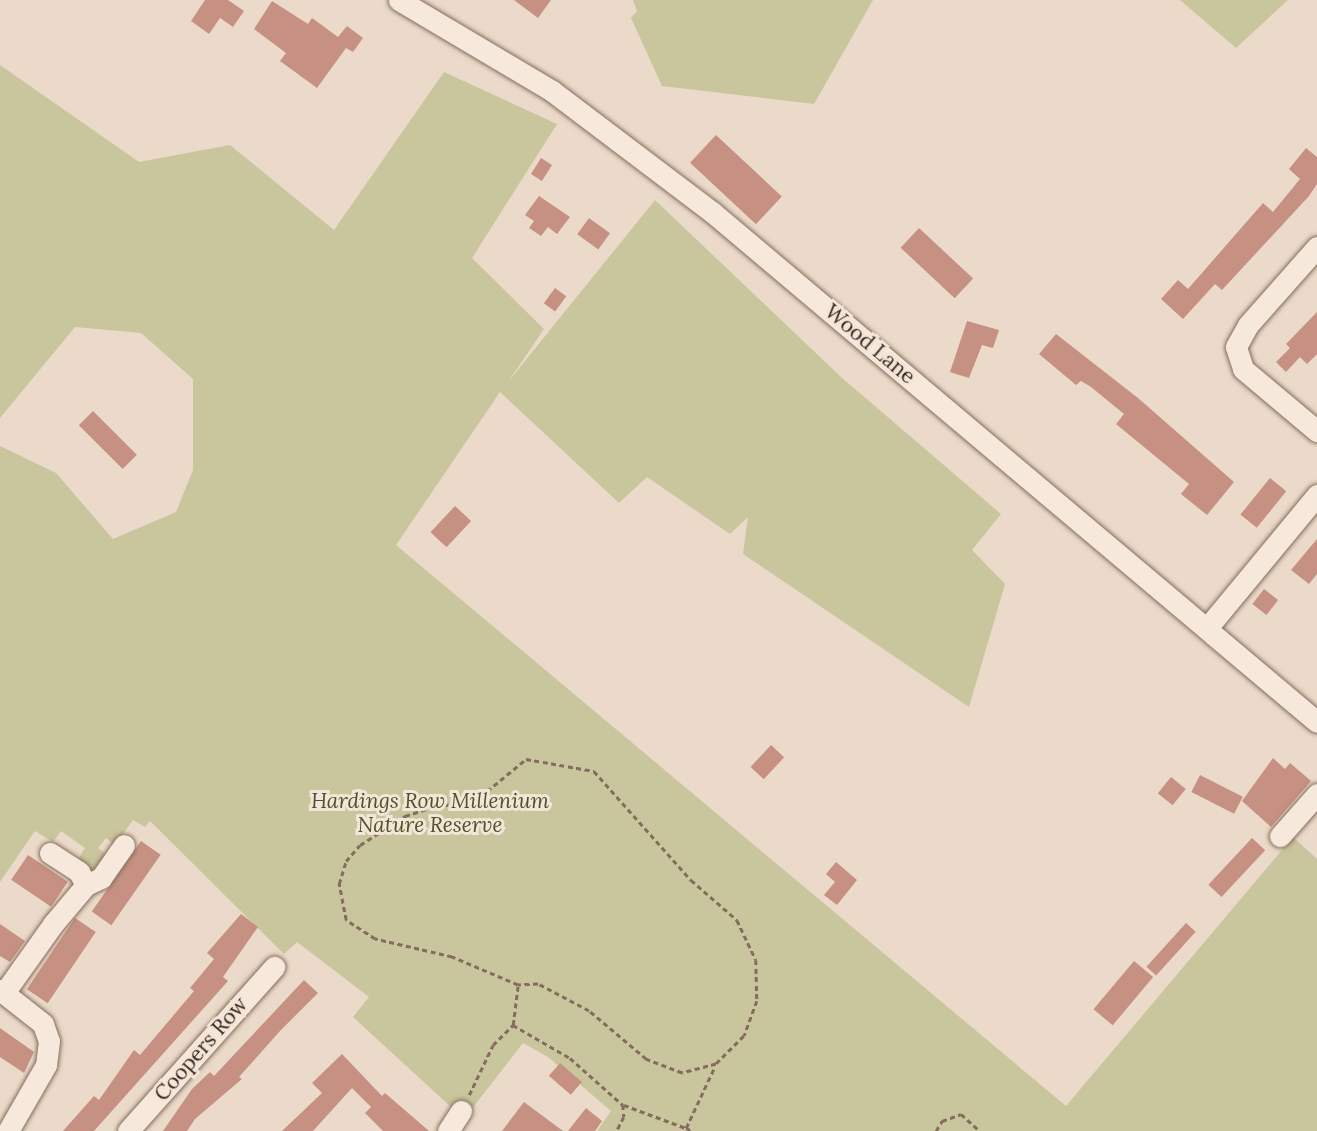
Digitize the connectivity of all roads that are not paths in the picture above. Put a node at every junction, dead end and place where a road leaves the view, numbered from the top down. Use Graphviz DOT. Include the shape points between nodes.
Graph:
graph roads {
  1 [pos="399,0"];
  2 [pos="1317,247"];
  3 [pos="1317,431"];
  4 [pos="1317,495"];
  5 [pos="1207,628"];
  6 [pos="1317,722"];
  7 [pos="1317,794"];
  8 [pos="1280,836"];
  9 [pos="124,845"];
  10 [pos="50,853"];
  11 [pos="86,885"];
  12 [pos="274,967"];
  13 [pos="2,992"];
  14 [pos="461,1111"];
  15 [pos="8,1131"];
  16 [pos="128,1131"];
  17 [pos="448,1131"];
  1 -- 5 [label="street, Wood Lane" via="552,91 712,212"];
  2 -- 3 [label="street" via="1248,325 1236,347 1244,369"];
  4 -- 5 [label="street"];
  5 -- 6 [label="street, Wood Lane"];
  7 -- 8 [label="street"];
  9 -- 11 [label="street" via="101,878"];
  10 -- 11 [label="street" via="79,872"];
  11 -- 13 [label="street"];
  12 -- 16 [label="street, Coopers Row"];
  13 -- 15 [label="street" via="43,1024 49,1041 46,1065"];
  14 -- 17 [label="street"];
}
